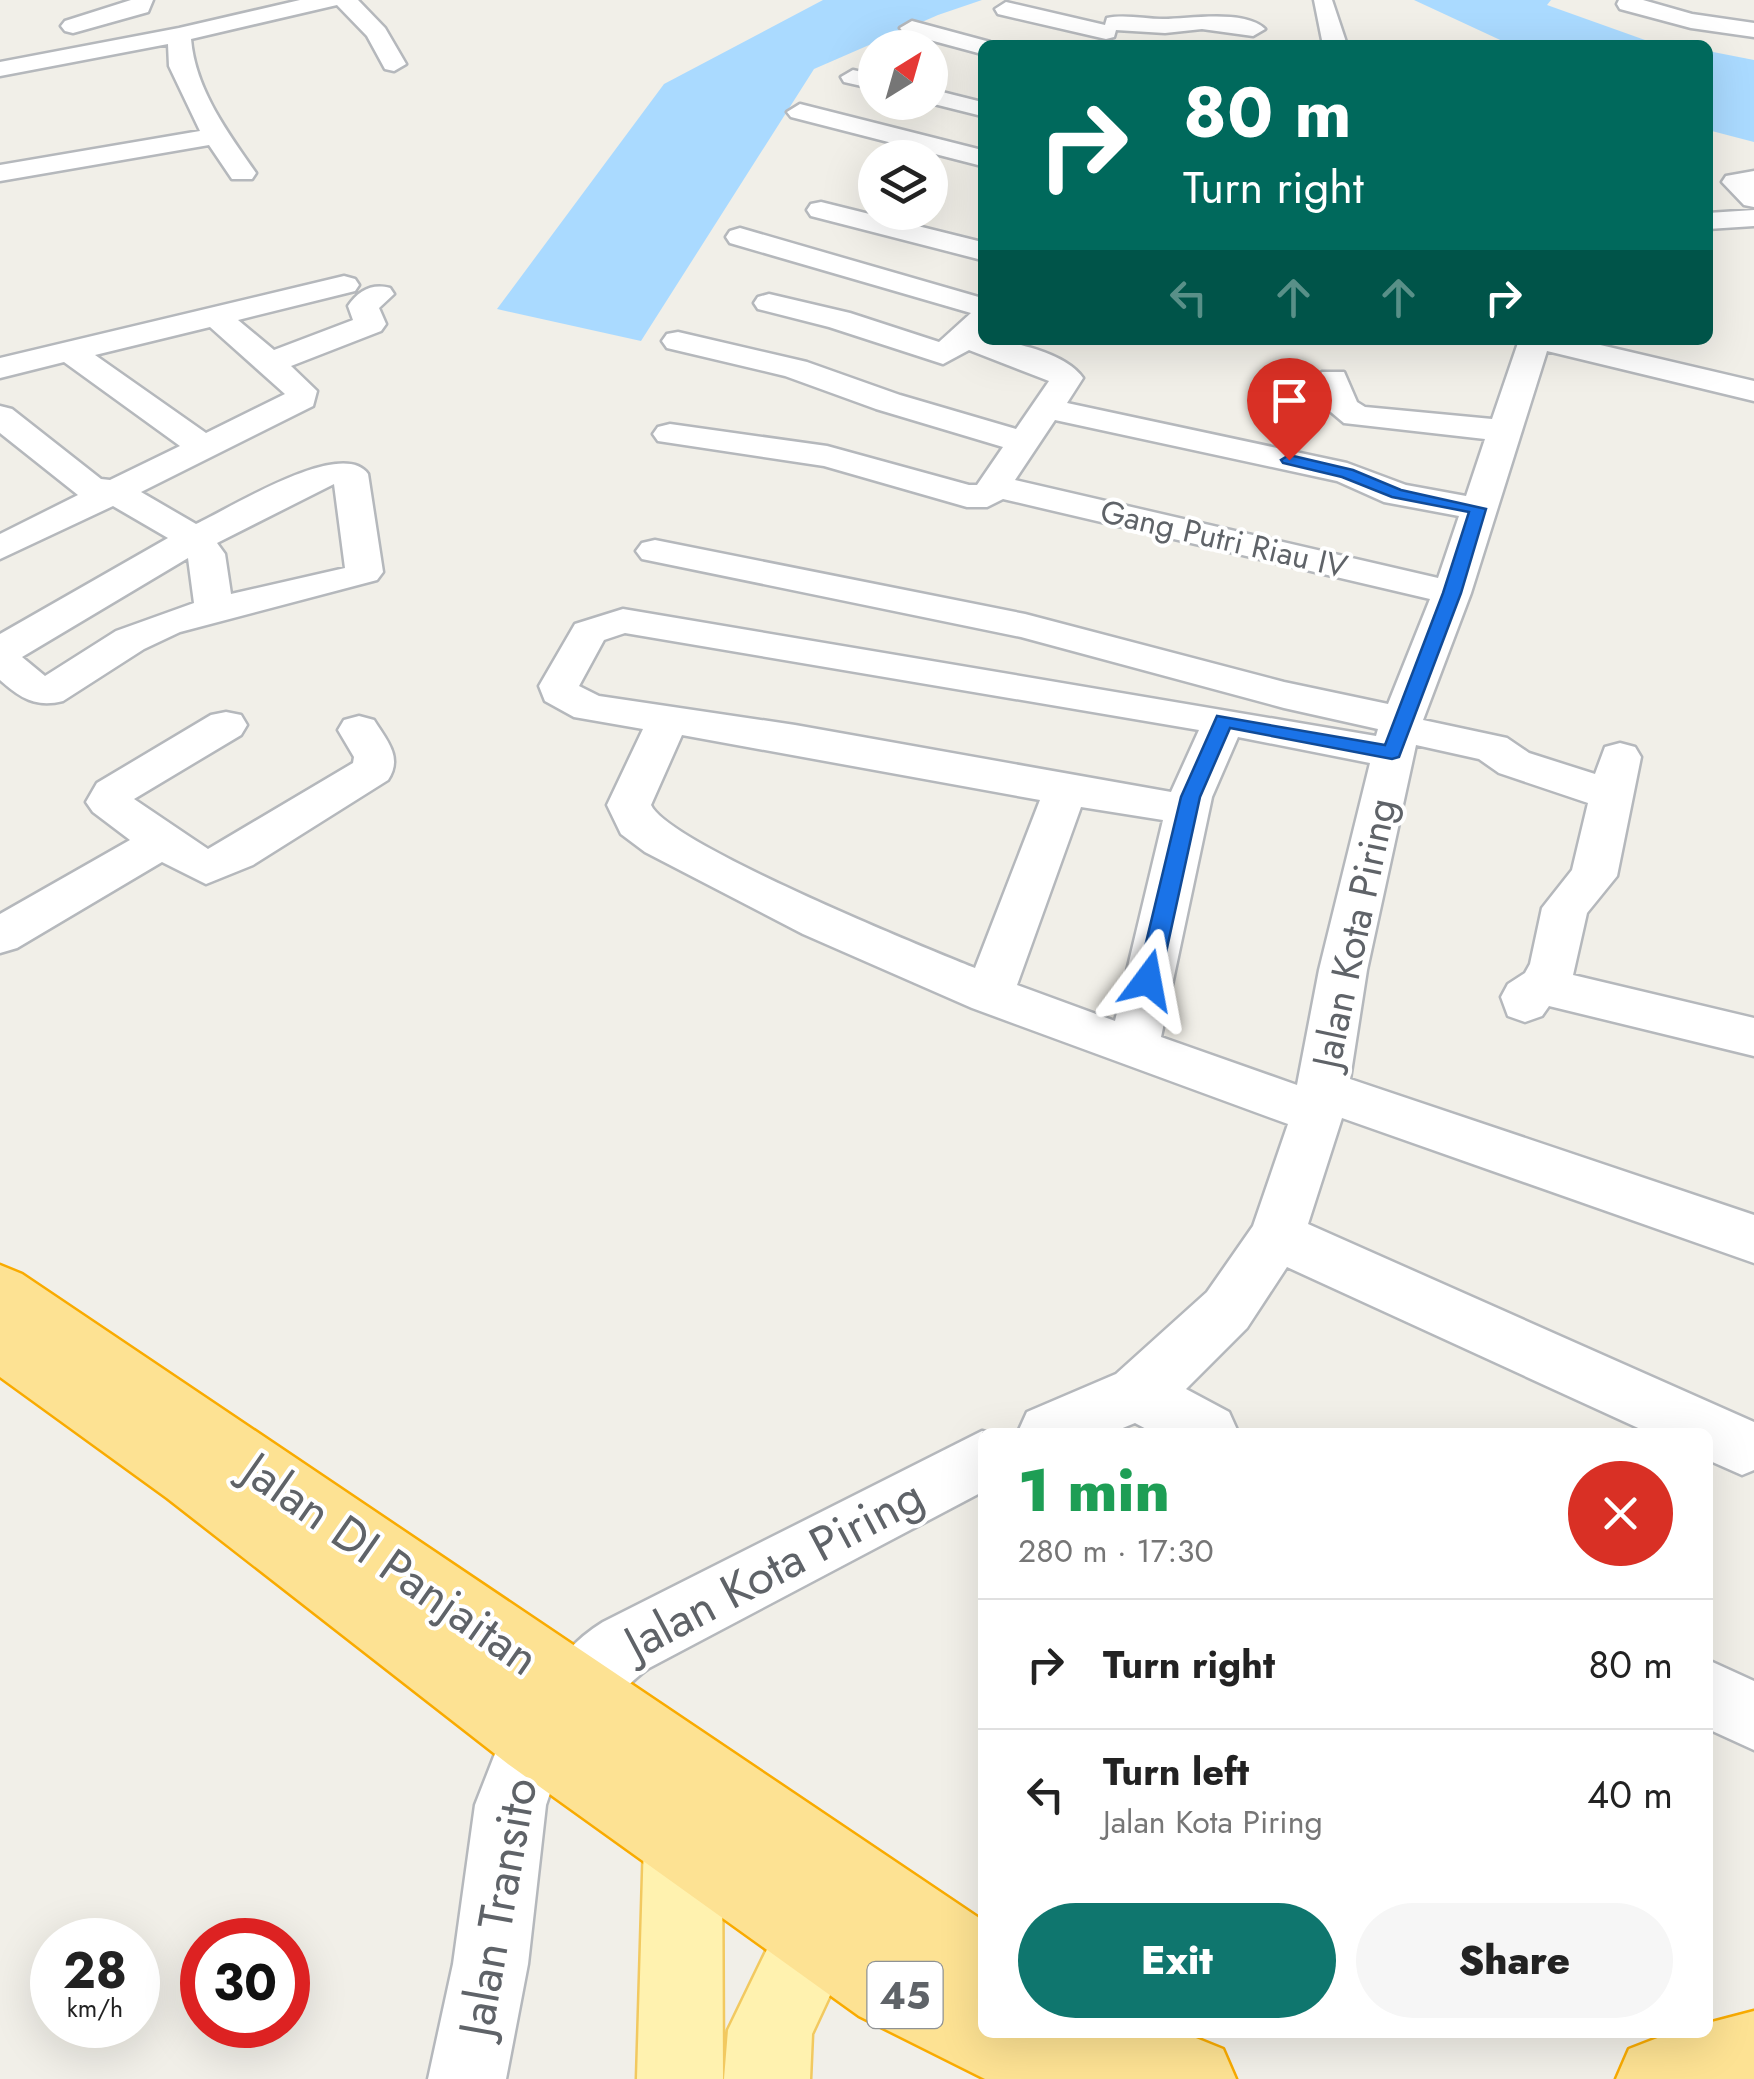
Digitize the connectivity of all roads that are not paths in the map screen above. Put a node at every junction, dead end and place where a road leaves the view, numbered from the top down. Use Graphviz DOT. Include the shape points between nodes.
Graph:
graph roads {
  1 [pos="142,0"];
  2 [pos="329,0"];
  3 [pos="345,0"];
  4 [pos="1136,0"];
  5 [pos="1196,0"];
  6 [pos="1247,0"];
  7 [pos="1632,0"];
  8 [pos="1170,2"];
  9 [pos="1323,3"];
  10 [pos="1006,9"];
  11 [pos="260,16"];
  12 [pos="912,28"];
  13 [pos="1746,30"];
  14 [pos="1105,33"];
  15 [pos="41,34"];
  16 [pos="179,35"];
  17 [pos="1254,37"];
  18 [pos="278,40"];
  19 [pos="1333,40"];
  20 [pos="978,46"];
  21 [pos="394,64"];
  22 [pos="0,69"];
  23 [pos="948,100"];
  24 [pos="978,108"];
  25 [pos="800,112"];
  26 [pos="216,136"];
  27 [pos="812,138"];
  28 [pos="858,150"];
  29 [pos="978,157"];
  30 [pos="0,172"];
  31 [pos="242,173"];
  32 [pos="948,174"];
  33 [pos="1754,179"];
  34 [pos="978,181"];
  35 [pos="1754,199"];
  36 [pos="821,210"];
  37 [pos="1754,218"];
  38 [pos="1713,221"];
  39 [pos="740,238"];
  40 [pos="978,250"];
  41 [pos="344,285"];
  42 [pos="380,294"];
  43 [pos="769,303"];
  44 [pos="978,305"];
  45 [pos="217,317"];
  46 [pos="974,329"];
  47 [pos="678,341"];
  48 [pos="1005,345"];
  49 [pos="1535,345"];
  50 [pos="1558,345"];
  51 [pos="70,352"];
  52 [pos="267,364"];
  53 [pos="0,368"];
  54 [pos="1333,379"];
  55 [pos="1754,391"];
  56 [pos="1045,408"];
  57 [pos="0,416"];
  58 [pos="1506,430"];
  59 [pos="670,434"];
  60 [pos="1024,442"];
  61 [pos="204,447"];
  62 [pos="996,486"];
  63 [pos="100,493"];
  64 [pos="1478,509"];
  65 [pos="193,547"];
  66 [pos="0,548"];
  67 [pos="654,551"];
  68 [pos="1452,593"];
  69 [pos="214,609"];
  70 [pos="987,618"];
  71 [pos="968,679"];
  72 [pos="668,720"];
  73 [pos="1224,721"];
  74 [pos="226,725"];
  75 [pos="358,730"];
  76 [pos="1398,734"];
  77 [pos="1065,790"];
  78 [pos="1187,809"];
  79 [pos="162,842"];
  80 [pos="0,936"];
  81 [pos="989,995"];
  82 [pos="1754,1037"];
  83 [pos="1133,1049"];
  84 [pos="1320,1102"];
  85 [pos="1277,1236"];
  86 [pos="1754,1239"];
  87 [pos="0,1293"];
  88 [pos="0,1340"];
  89 [pos="1137,1392"];
  90 [pos="1057,1428"];
  91 [pos="1201,1428"];
  92 [pos="1702,1428"];
  93 [pos="1713,1433"];
  94 [pos="1742,1446"];
  95 [pos="978,1462"];
  96 [pos="1713,1696"];
  97 [pos="1754,1716"];
  98 [pos="531,1727"];
  99 [pos="683,1841"];
  100 [pos="767,1860"];
  101 [pos="818,1936"];
  102 [pos="978,1966"];
  103 [pos="978,2031"];
  104 [pos="992,2038"];
  105 [pos="1104,2038"];
  106 [pos="1754,2053"];
  107 [pos="467,2079"];
  108 [pos="680,2079"];
  109 [pos="767,2079"];
  110 [pos="1076,2079"];
  111 [pos="1193,2079"];
  112 [pos="1659,2079"];
  1 -- 15 [label="street" via="129,12"];
  2 -- 11 [label="street"];
  3 -- 21 [label="street" via="377,33"];
  4 -- 14 [label="street"];
  5 -- 8 [label="street"];
  6 -- 17 [label="street"];
  7 -- 13 [label="street" via="1628,4 1648,11"];
  9 -- 19 [label="street"];
  10 -- 14 [label="street"];
  11 -- 16 [label="street"];
  11 -- 18 [label="street"];
  12 -- 20 [label="street"];
  14 -- 17 [label="street" via="1202,22"];
  16 -- 22 [label="street"];
  16 -- 26 [label="street" via="172,68"];
  23 -- 24 [label="street"];
  25 -- 29 [label="street"];
  26 -- 30 [label="street"];
  26 -- 31 [label="street"];
  27 -- 28 [label="street"];
  32 -- 34 [label="street"];
  33 -- 35 [label="street" via="1736,182"];
  36 -- 40 [label="street"];
  37 -- 38 [label="street"];
  39 -- 44 [label="street"];
  41 -- 45 [label="street"];
  42 -- 52 [label="street" via="363,306 370,324"];
  43 -- 46 [label="street" via="943,354"];
  45 -- 51 [label="street"];
  45 -- 52 [label="street"];
  47 -- 60 [label="street" via="796,370"];
  48 -- 56 [label="street" via="1065,376"];
  49 -- 58 [label="street, Jalan Kota Piring"];
  50 -- 55 [label="street"];
  51 -- 53 [label="street"];
  51 -- 61 [label="street"];
  52 -- 61 [label="street" via="301,399"];
  54 -- 58 [label="street" via="1342,407 1356,416"];
  56 -- 60 [label="street"];
  56 -- 64 [label="street"];
  57 -- 63 [label="street"];
  58 -- 64 [label="street, Jalan Kota Piring"];
  59 -- 62 [label="street" via="826,456 967,496 987,496"];
  60 -- 62 [label="street"];
  61 -- 63 [label="street"];
  62 -- 68 [label="street, Gang Putri Riau IV"];
  63 -- 65 [label="street"];
  63 -- 66 [label="street"];
  64 -- 68 [label="street, Jalan Kota Piring"];
  65 -- 69 [label="street"];
  65 -- 69 [label="street" via="325,474 350,474 364,572"];
  65 -- 69 [label="street" via="25,636 0,660 48,692 142,634"];
  67 -- 70 [label="street"];
  68 -- 76 [label="street, Jalan Kota Piring"];
  70 -- 71 [label="street"];
  70 -- 76 [label="street" via="1284,695"];
  71 -- 72 [label="street" via="622,621 594,627 559,692 589,708"];
  71 -- 73 [label="street"];
  72 -- 77 [label="street"];
  72 -- 81 [label="street" via="630,797 638,823 713,870"];
  73 -- 76 [label="street"];
  73 -- 78 [label="street"];
  74 -- 79 [label="street" via="112,793 108,802"];
  75 -- 79 [label="street" via="375,757 373,770 238,854 206,868"];
  76 -- 82 [label="street" via="1492,748 1514,763 1617,776 1594,876 1565,908 1554,966 1534,994"];
  76 -- 84 [label="street, Jalan Kota Piring"];
  77 -- 78 [label="street"];
  77 -- 81 [label="street"];
  78 -- 83 [label="street"];
  79 -- 80 [label="street"];
  81 -- 83 [label="street"];
  83 -- 84 [label="street"];
  84 -- 85 [label="street, Jalan Kota Piring"];
  84 -- 86 [label="street"];
  85 -- 89 [label="street, Jalan Kota Piring" via="1226,1310"];
  85 -- 92 [label="street"];
  87 -- 98 [label="highway, Jalan DI Panjaitan"];
  88 -- 98 [label="highway, Jalan DI Panjaitan"];
  89 -- 90 [label="street, Jalan Kota Piring"];
  89 -- 91 [label="street"];
  93 -- 94 [label="street"];
  95 -- 98 [label="street, Jalan Kota Piring" via="626,1645"];
  96 -- 97 [label="street"];
  98 -- 99 [label="highway, Jalan DI Panjaitan"];
  98 -- 100 [label="highway, Jalan DI Panjaitan"];
  98 -- 107 [label="street, Jalan Transito"];
  99 -- 100 [label="highway, Jalan DI Panjaitan"];
  99 -- 108 [label="main road"];
  100 -- 101 [label="highway, 45"];
  100 -- 102 [label="highway, 45"];
  101 -- 103 [label="highway, 45" via="888,1987"];
  101 -- 109 [label="main road, 45" via="770,2030"];
  104 -- 110 [label="highway, 45"];
  105 -- 111 [label="highway"];
  106 -- 112 [label="highway"];
}
